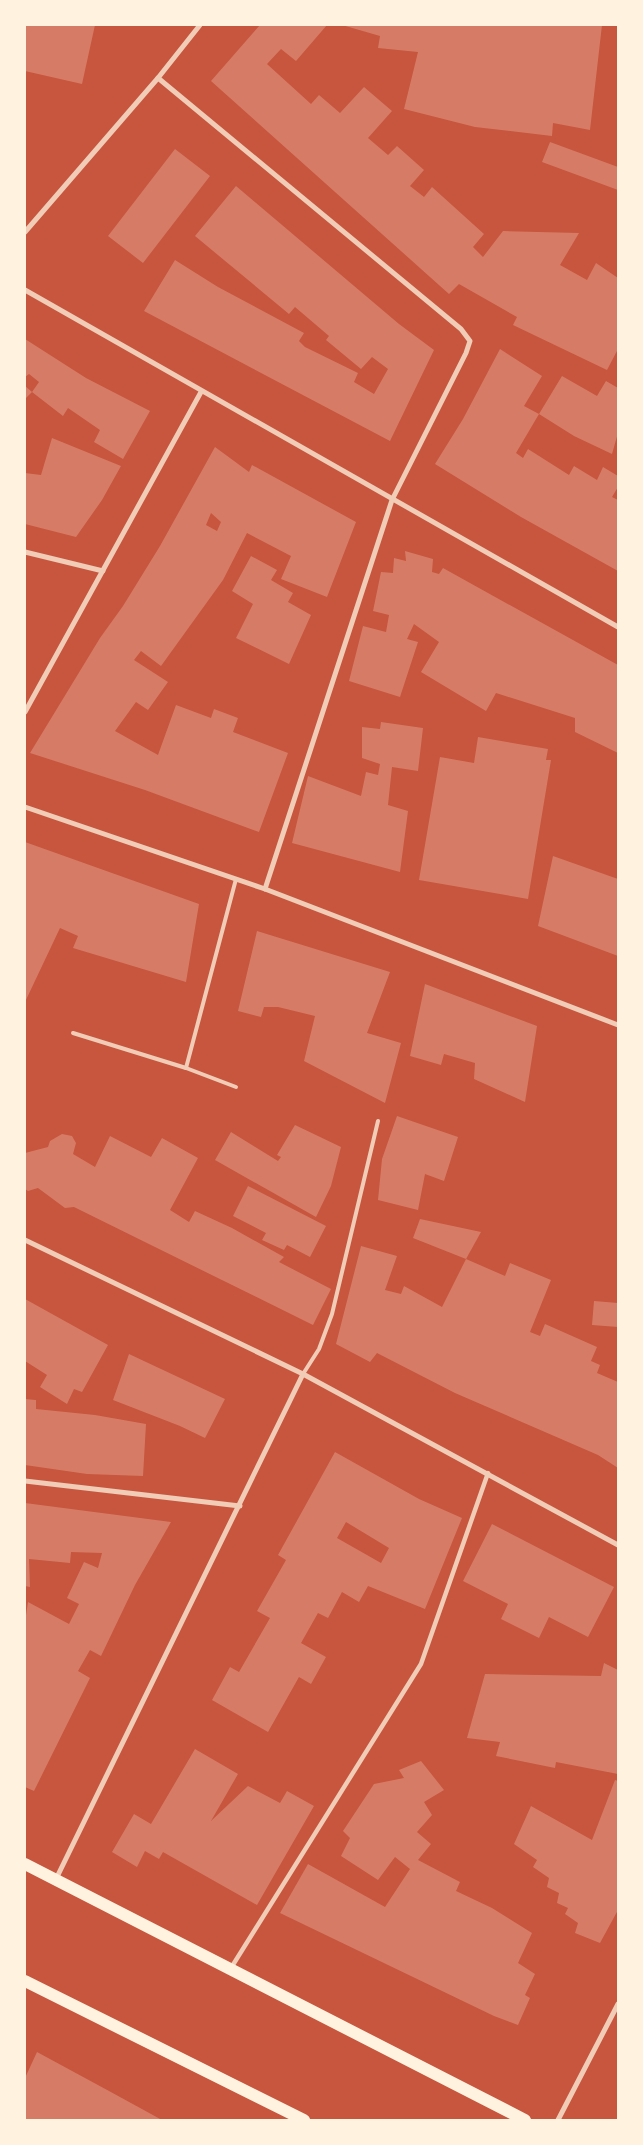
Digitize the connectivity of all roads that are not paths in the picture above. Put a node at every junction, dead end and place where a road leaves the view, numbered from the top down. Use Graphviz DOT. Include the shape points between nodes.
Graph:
graph roads {
  1 [pos="200,25"];
  2 [pos="158,78"];
  3 [pos="25,232"];
  4 [pos="25,290"];
  5 [pos="201,392"];
  6 [pos="392,500"];
  7 [pos="25,552"];
  8 [pos="103,572"];
  9 [pos="618,627"];
  10 [pos="25,712"];
  11 [pos="25,807"];
  12 [pos="236,879"];
  13 [pos="265,889"];
  14 [pos="618,1025"];
  15 [pos="73,1033"];
  16 [pos="186,1068"];
  17 [pos="236,1087"];
  18 [pos="378,1121"];
  19 [pos="25,1240"];
  20 [pos="303,1374"];
  21 [pos="488,1473"];
  22 [pos="25,1481"];
  23 [pos="240,1506"];
  24 [pos="618,1545"];
  25 [pos="25,1864"];
  26 [pos="56,1880"];
  27 [pos="230,1970"];
  28 [pos="25,1980"];
  29 [pos="618,2004"];
  30 [pos="304,2120"];
  31 [pos="525,2120"];
  32 [pos="558,2120"];
  1 -- 2 [label="street"];
  2 -- 3 [label="street"];
  2 -- 6 [label="street" via="461,329 470,341"];
  4 -- 5 [label="street"];
  5 -- 6 [label="street"];
  5 -- 8 [label="street"];
  6 -- 9 [label="street"];
  6 -- 13 [label="street"];
  7 -- 8 [label="street"];
  8 -- 10 [label="street"];
  11 -- 12 [label="street"];
  12 -- 13 [label="street"];
  12 -- 16 [label="lane"];
  13 -- 14 [label="street"];
  15 -- 16 [label="lane"];
  16 -- 17 [label="lane"];
  18 -- 20 [label="lane" via="332,1314 319,1349"];
  19 -- 20 [label="street"];
  20 -- 21 [label="street"];
  20 -- 23 [label="street"];
  21 -- 24 [label="street"];
  21 -- 27 [label="street" via="421,1664"];
  22 -- 23 [label="street"];
  23 -- 26 [label="street"];
  25 -- 26 [label="main road"];
  26 -- 27 [label="main road"];
  27 -- 31 [label="main road"];
  28 -- 30 [label="main road"];
  29 -- 32 [label="street"];
}
